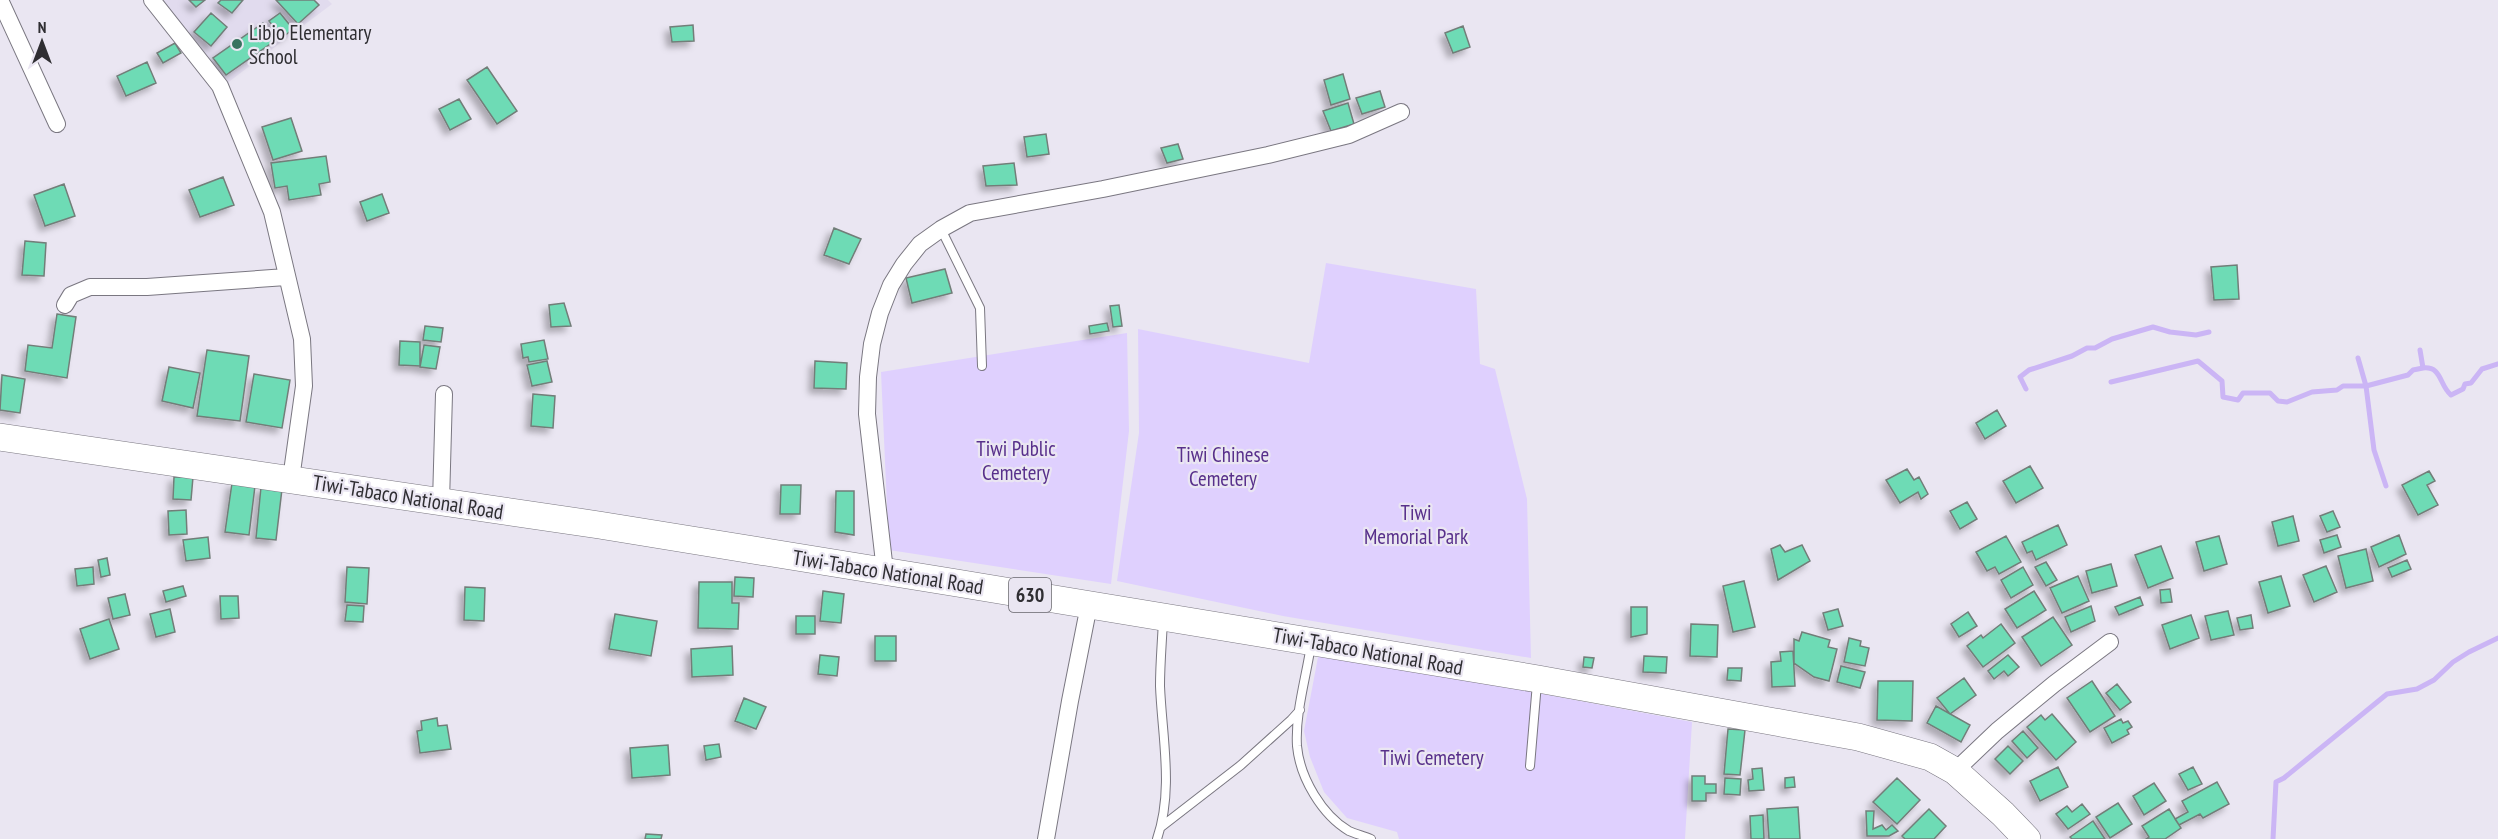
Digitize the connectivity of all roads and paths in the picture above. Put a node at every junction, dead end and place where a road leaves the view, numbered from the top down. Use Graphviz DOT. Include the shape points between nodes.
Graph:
graph roads {
  1 [pos="0,0"];
  2 [pos="152,0"];
  3 [pos="1401,112"];
  4 [pos="57,124"];
  5 [pos="940,229"];
  6 [pos="286,277"];
  7 [pos="65,305"];
  8 [pos="982,366"];
  9 [pos="444,394"];
  10 [pos="0,437"];
  11 [pos="291,479"];
  12 [pos="441,502"];
  13 [pos="885,571"];
  14 [pos="1089,605"];
  15 [pos="1163,617"];
  16 [pos="1312,642"];
  17 [pos="2109,642"];
  18 [pos="1538,680"];
  19 [pos="1300,710"];
  20 [pos="1530,766"];
  21 [pos="1955,771"];
  22 [pos="1161,827"];
  23 [pos="1046,839"];
  24 [pos="1157,839"];
  25 [pos="1371,839"];
  26 [pos="2027,839"];
  1 -- 4 [label="street"];
  2 -- 6 [label="street" via="220,86 272,212"];
  3 -- 5 [label="street" via="1349,135 1103,189 970,213"];
  5 -- 8 [label="lane" via="980,308"];
  5 -- 13 [label="street" via="920,244 891,285 872,344 867,414"];
  6 -- 7 [label="street" via="90,287 70,296"];
  6 -- 11 [label="street" via="302,339 304,386"];
  9 -- 12 [label="street"];
  10 -- 11 [label="main road, Tiwi-Tabaco National Road / 630"];
  11 -- 12 [label="main road, Tiwi-Tabaco National Road / 630"];
  12 -- 13 [label="main road, Tiwi-Tabaco National Road / 630"];
  13 -- 14 [label="main road, Tiwi-Tabaco National Road / 630"];
  14 -- 15 [label="main road, Tiwi-Tabaco National Road / 630"];
  14 -- 23 [label="street"];
  15 -- 16 [label="main road, Tiwi-Tabaco National Road / 630"];
  15 -- 22 [label="lane" via="1160,685 1166,758"];
  16 -- 18 [label="main road, Tiwi-Tabaco National Road / 630"];
  16 -- 19 [label="lane"];
  17 -- 21 [label="street" via="1997,731"];
  18 -- 20 [label="lane"];
  18 -- 21 [label="main road, Tiwi-Tabaco National Road / 630" via="1858,737 1930,758"];
  19 -- 22 [label="lane" via="1241,765"];
  19 -- 25 [label="lane" via="1298,748 1314,793 1328,814 1350,831"];
  21 -- 26 [label="main road, Tiwi-Tabaco National Road / 630"];
  22 -- 24 [label="lane"];
}
